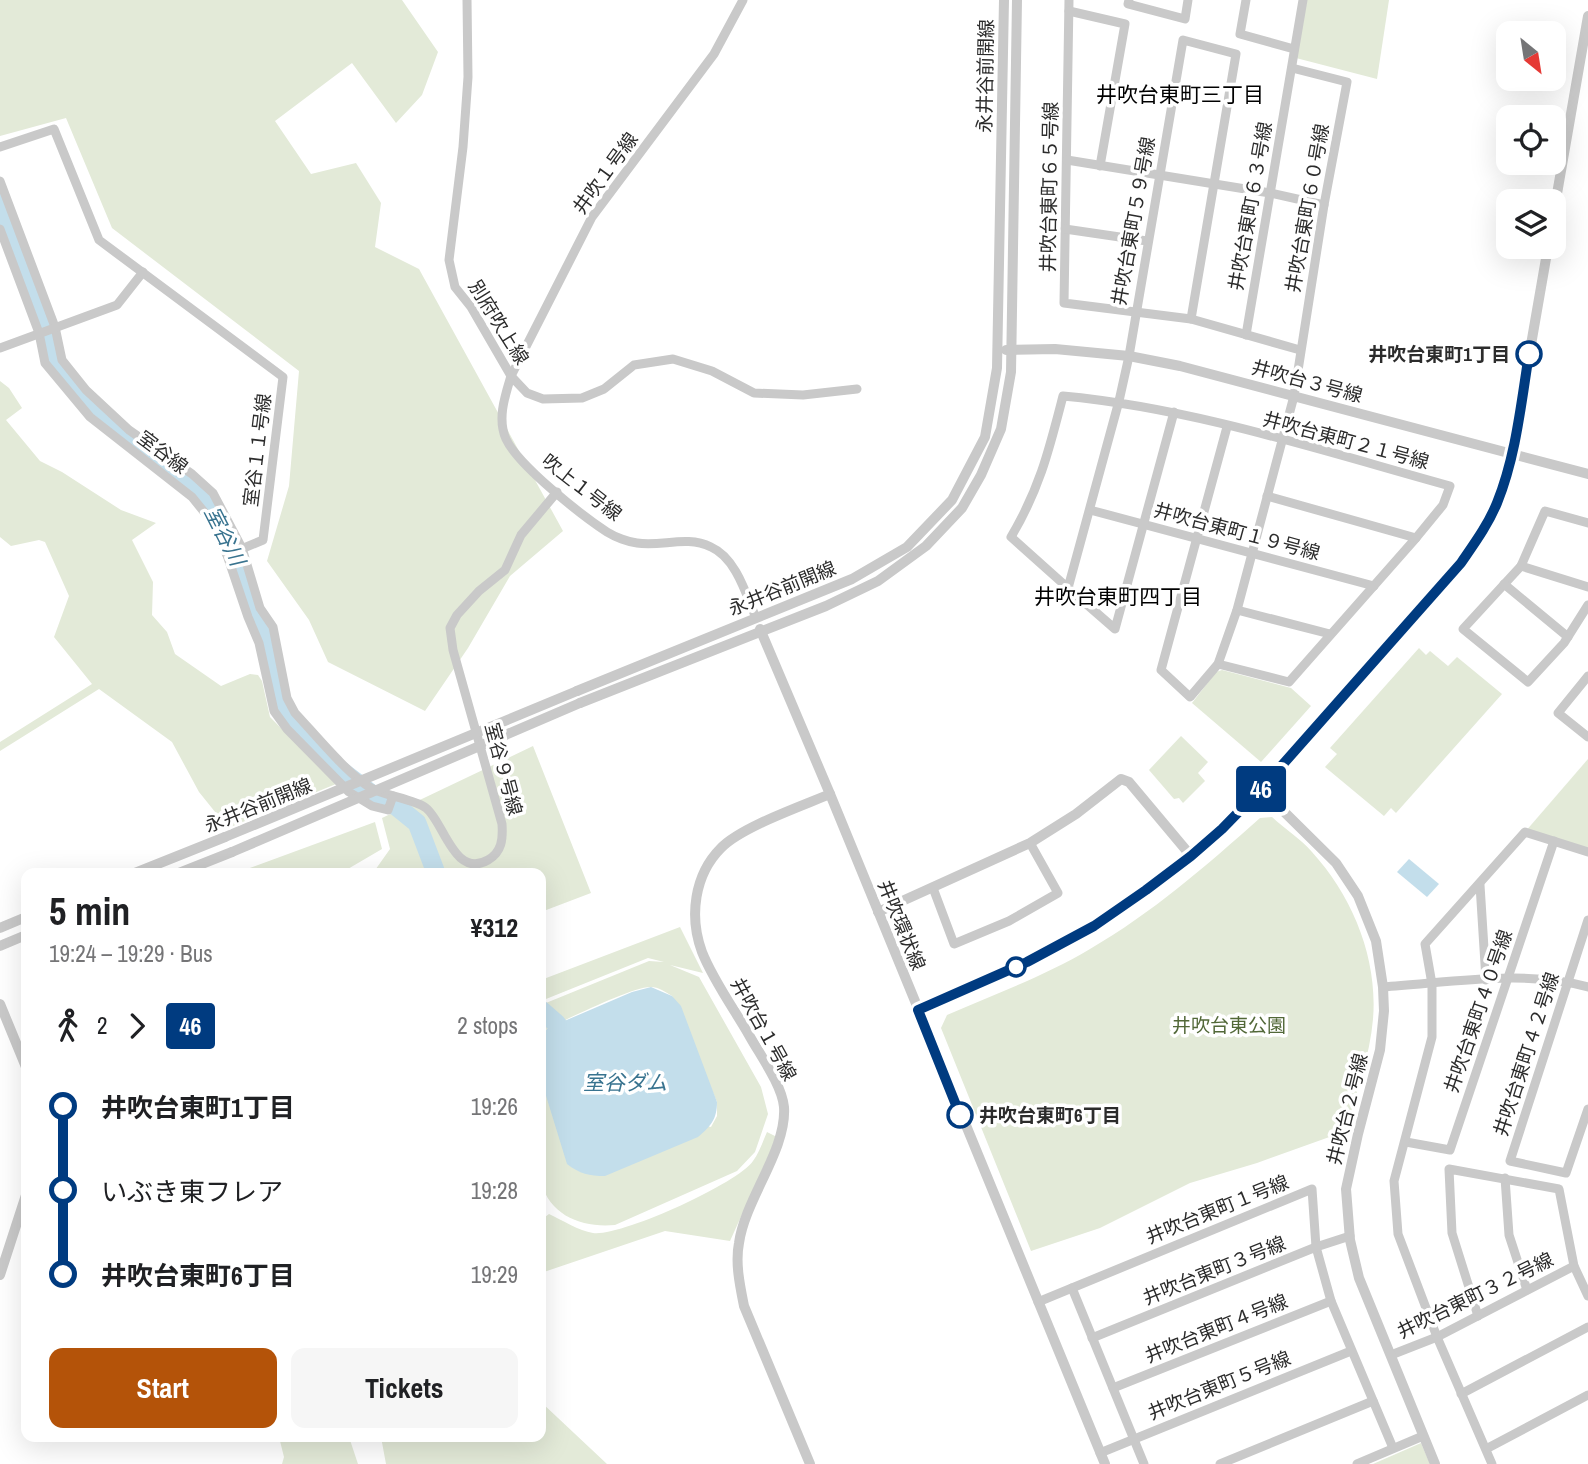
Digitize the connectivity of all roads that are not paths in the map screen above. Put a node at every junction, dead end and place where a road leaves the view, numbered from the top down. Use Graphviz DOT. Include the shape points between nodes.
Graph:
graph roads {
  1 [pos="467,0"];
  2 [pos="743,0"];
  3 [pos="1004,0"];
  4 [pos="1017,0"];
  5 [pos="1069,0"];
  6 [pos="1129,0"];
  7 [pos="1188,0"];
  8 [pos="1246,0"];
  9 [pos="1303,0"];
  10 [pos="1069,11"];
  11 [pos="1588,16"];
  12 [pos="1294,49"];
  13 [pos="1292,68"];
  14 [pos="0,147"];
  15 [pos="1067,160"];
  16 [pos="1100,166"];
  17 [pos="1158,175"];
  18 [pos="0,181"];
  19 [pos="1215,185"];
  20 [pos="1558,189"];
  21 [pos="1270,193"];
  22 [pos="1324,205"];
  23 [pos="0,229"];
  24 [pos="1065,229"];
  25 [pos="1147,241"];
  26 [pos="1546,259"];
  27 [pos="143,272"];
  28 [pos="1135,311"];
  29 [pos="1191,320"];
  30 [pos="55,327"];
  31 [pos="39,332"];
  32 [pos="1247,335"];
  33 [pos="0,348"];
  34 [pos="997,350"];
  35 [pos="1012,350"];
  36 [pos="1300,350"];
  37 [pos="1129,356"];
  38 [pos="511,376"];
  39 [pos="858,389"];
  40 [pos="1294,396"];
  41 [pos="1119,401"];
  42 [pos="1174,412"];
  43 [pos="1227,427"];
  44 [pos="1282,440"];
  45 [pos="1512,454"];
  46 [pos="1588,474"];
  47 [pos="557,492"];
  48 [pos="1267,496"];
  49 [pos="1090,510"];
  50 [pos="1588,523"];
  51 [pos="1144,524"];
  52 [pos="1416,538"];
  53 [pos="1197,539"];
  54 [pos="242,548"];
  55 [pos="1253,553"];
  56 [pos="227,555"];
  57 [pos="1521,566"];
  58 [pos="1504,584"];
  59 [pos="1374,586"];
  60 [pos="1588,587"];
  61 [pos="1068,588"];
  62 [pos="1588,605"];
  63 [pos="1237,610"];
  64 [pos="755,618"];
  65 [pos="762,633"];
  66 [pos="1330,634"];
  67 [pos="1568,637"];
  68 [pos="1218,664"];
  69 [pos="1588,676"];
  70 [pos="1588,737"];
  71 [pos="1261,789"];
  72 [pos="831,794"];
  73 [pos="393,796"];
  74 [pos="1554,841"];
  75 [pos="1030,843"];
  76 [pos="1588,852"];
  77 [pos="1191,856"];
  78 [pos="148,868"];
  79 [pos="192,868"];
  80 [pos="1480,885"];
  81 [pos="933,888"];
  82 [pos="878,912"];
  83 [pos="21,919"];
  84 [pos="1588,919"];
  85 [pos="0,928"];
  86 [pos="21,937"];
  87 [pos="0,946"];
  88 [pos="1508,979"];
  89 [pos="1486,980"];
  90 [pos="1568,982"];
  91 [pos="1432,984"];
  92 [pos="1588,987"];
  93 [pos="1383,988"];
  94 [pos="0,1003"];
  95 [pos="918,1010"];
  96 [pos="21,1055"];
  97 [pos="1588,1109"];
  98 [pos="1406,1142"];
  99 [pos="1505,1178"];
  100 [pos="21,1210"];
  101 [pos="1350,1236"];
  102 [pos="1316,1247"];
  103 [pos="1574,1266"];
  104 [pos="0,1275"];
  105 [pos="1072,1288"];
  106 [pos="1527,1290"];
  107 [pos="1588,1296"];
  108 [pos="1331,1301"];
  109 [pos="1038,1302"];
  110 [pos="1478,1315"];
  111 [pos="1588,1327"];
  112 [pos="1437,1337"];
  113 [pos="1092,1338"];
  114 [pos="1351,1351"];
  115 [pos="1391,1355"];
  116 [pos="1113,1388"];
  117 [pos="1461,1394"];
  118 [pos="1588,1395"];
  119 [pos="1373,1401"];
  120 [pos="1423,1436"];
  121 [pos="1133,1439"];
  122 [pos="1393,1448"];
  123 [pos="1486,1449"];
  124 [pos="1100,1453"];
  125 [pos="810,1464"];
  126 [pos="1105,1464"];
  127 [pos="1144,1464"];
  128 [pos="1220,1464"];
  129 [pos="1357,1464"];
  130 [pos="1435,1464"];
  131 [pos="1492,1464"];
  1 -- 38 [label="street, 別府吹上線" via="468,77 449,260 455,287"];
  2 -- 38 [label="street, 井吹１号線" via="714,54 592,217"];
  3 -- 34 [label="street, 永井谷前開線"];
  4 -- 35 [label="street, 永井谷前開線"];
  5 -- 10 [label="street, 井吹台東町６５号線"];
  6 -- 7 [label="street" via="1128,4 1185,19"];
  8 -- 12 [label="street" via="1240,34"];
  9 -- 12 [label="street, 井吹台東町６３号線"];
  10 -- 15 [label="street, 井吹台東町６５号線"];
  10 -- 16 [label="street" via="1125,24"];
  11 -- 20 [label="street"];
  12 -- 13 [label="street, 井吹台東町６３号線"];
  13 -- 21 [label="street, 井吹台東町６３号線"];
  13 -- 22 [label="street, 井吹台東町６０号線" via="1347,82"];
  14 -- 27 [label="street, 室谷１１号線" via="54,129 99,240"];
  15 -- 16 [label="street"];
  15 -- 24 [label="street, 井吹台東町６５号線"];
  16 -- 17 [label="street"];
  17 -- 19 [label="street"];
  17 -- 19 [label="street, 井吹台東町５９号線" via="1183,40 1236,54"];
  17 -- 25 [label="street, 井吹台東町５９号線"];
  18 -- 30 [label="street, 室谷１１号線"];
  19 -- 21 [label="street"];
  19 -- 29 [label="street, 井吹台東町５９号線"];
  21 -- 22 [label="street"];
  21 -- 32 [label="street, 井吹台東町６３号線"];
  22 -- 36 [label="street, 井吹台東町６０号線"];
  23 -- 31 [label="street, 室谷線"];
  24 -- 25 [label="street"];
  24 -- 28 [label="street, 井吹台東町６５号線" via="1064,303"];
  25 -- 28 [label="street, 井吹台東町５９号線"];
  26 -- 45 [label="street"];
  27 -- 30 [label="street" via="117,305"];
  27 -- 54 [label="street, 室谷１１号線" via="283,377 263,540"];
  28 -- 29 [label="street"];
  28 -- 37 [label="street, 井吹台東町５９号線"];
  29 -- 32 [label="street"];
  30 -- 31 [label="street"];
  30 -- 54 [label="street, 室谷１１号線" via="62,360 86,390 129,430 213,493"];
  31 -- 33 [label="street"];
  31 -- 56 [label="street, 室谷線" via="45,363 68,392 90,417 192,496 209,517"];
  32 -- 36 [label="street"];
  34 -- 35 [label="street, 井吹台３号線"];
  34 -- 64 [label="street, 永井谷前開線" via="985,437 952,500 907,547 852,579"];
  35 -- 37 [label="street, 井吹台３号線"];
  35 -- 65 [label="street, 永井谷前開線" via="1001,429 962,508 926,545 878,581"];
  36 -- 40 [label="street, 井吹台東町６０号線"];
  37 -- 40 [label="street, 井吹台３号線"];
  37 -- 41 [label="street, 井吹台東町５９号線"];
  38 -- 39 [label="street, 別府吹上線" via="527,393 543,398 582,398 604,389 634,365 673,359 754,393 803,395"];
  38 -- 47 [label="street, 吹上１号線" via="502,404 505,436 517,458"];
  40 -- 44 [label="street, 井吹台東町６０号線"];
  40 -- 45 [label="street, 井吹台３号線"];
  41 -- 42 [label="street, 井吹台東町２１号線"];
  41 -- 49 [label="street, 井吹台東町５９号線"];
  41 -- 61 [label="street, 井吹台東町２１号線" via="1063,396 1044,469 1011,537"];
  42 -- 43 [label="street, 井吹台東町２１号線"];
  42 -- 51 [label="street"];
  43 -- 44 [label="street, 井吹台東町２１号線"];
  43 -- 53 [label="street"];
  44 -- 48 [label="street, 井吹台東町６０号線"];
  44 -- 52 [label="street, 井吹台東町２１号線" via="1450,485 1443,505"];
  45 -- 46 [label="street, 井吹台３号線"];
  45 -- 71 [label="street" via="1483,532 1461,563"];
  47 -- 64 [label="street, 吹上１号線" via="609,534 639,544 683,540 712,547 730,561"];
  47 -- 73 [label="street, 室谷９号線" via="521,535 505,570 479,591 450,628 502,824 503,840 495,856 483,863 469,863 457,855 426,808"];
  48 -- 52 [label="street"];
  48 -- 55 [label="street, 井吹台東町６０号線"];
  49 -- 51 [label="street, 井吹台東町１９号線"];
  49 -- 61 [label="street, 井吹台東町５９号線"];
  50 -- 57 [label="street" via="1545,511"];
  51 -- 53 [label="street, 井吹台東町１９号線"];
  51 -- 61 [label="street" via="1115,629"];
  52 -- 59 [label="street, 井吹台東町２１号線"];
  53 -- 55 [label="street, 井吹台東町１９号線"];
  53 -- 68 [label="street" via="1161,670 1190,697"];
  54 -- 56 [label="street"];
  54 -- 73 [label="street, 室谷９号線" via="260,608 273,627 287,698 295,713 370,788"];
  55 -- 59 [label="street, 井吹台東町１９号線"];
  55 -- 63 [label="street, 井吹台東町６０号線"];
  56 -- 73 [label="street, 室谷線" via="260,643 274,711 349,792 388,810"];
  57 -- 58 [label="street"];
  57 -- 60 [label="street"];
  58 -- 67 [label="street"];
  58 -- 67 [label="street" via="1463,629 1528,682"];
  59 -- 66 [label="street, 井吹台東町２１号線"];
  62 -- 67 [label="street"];
  63 -- 66 [label="street"];
  63 -- 68 [label="street, 井吹台東町６０号線"];
  64 -- 65 [label="street, 井吹環状線"];
  64 -- 78 [label="street, 永井谷前開線, bridge"];
  65 -- 72 [label="street, 井吹環状線"];
  65 -- 79 [label="street, 永井谷前開線, bridge" via="580,703"];
  66 -- 68 [label="street, 井吹台東町２１号線" via="1289,681"];
  69 -- 70 [label="street" via="1558,713"];
  71 -- 77 [label="street"];
  71 -- 93 [label="street, 井吹台２号線" via="1336,863 1358,896 1376,941"];
  72 -- 82 [label="street, 井吹環状線"];
  72 -- 125 [label="street, 井吹台１号線" via="755,826 722,847 703,872 694,928 703,954 773,1077 784,1105 783,1129 738,1242 739,1279 744,1306"];
  74 -- 76 [label="street"];
  74 -- 80 [label="street" via="1525,832"];
  74 -- 88 [label="street, 井吹台東町４０号線"];
  75 -- 77 [label="street" via="1122,779"];
  75 -- 81 [label="street"];
  75 -- 81 [label="street" via="1058,892 1009,921 954,944"];
  77 -- 95 [label="street" via="1094,926 1027,962"];
  80 -- 89 [label="street"];
  80 -- 91 [label="street" via="1426,944"];
  81 -- 82 [label="street"];
  82 -- 95 [label="street, 井吹環状線"];
  83 -- 85 [label="street"];
  84 -- 90 [label="street, 井吹台東町４２号線"];
  86 -- 87 [label="street"];
  88 -- 89 [label="street"];
  88 -- 90 [label="street"];
  88 -- 98 [label="street, 井吹台東町４０号線" via="1450,1150"];
  89 -- 91 [label="street"];
  90 -- 92 [label="street"];
  90 -- 97 [label="street, 井吹台東町４２号線" via="1510,1161 1566,1173"];
  91 -- 93 [label="street"];
  91 -- 98 [label="street" via="1432,1038"];
  93 -- 101 [label="street, 井吹台２号線" via="1380,1050 1346,1189"];
  94 -- 96 [label="street"];
  95 -- 109 [label="street, 井吹環状線"];
  98 -- 112 [label="street" via="1394,1181 1398,1234"];
  99 -- 103 [label="street" via="1559,1189"];
  99 -- 106 [label="street" via="1510,1235"];
  99 -- 110 [label="street" via="1449,1169 1452,1233"];
  100 -- 104 [label="street"];
  101 -- 102 [label="street, 井吹台東町３号線"];
  101 -- 115 [label="street, 井吹台２号線" via="1359,1278"];
  102 -- 105 [label="street, 井吹台東町１号線" via="1312,1189"];
  102 -- 108 [label="street, 井吹台東町１号線"];
  102 -- 113 [label="street, 井吹台東町３号線"];
  103 -- 106 [label="street, 井吹台東町３２号線"];
  103 -- 107 [label="street"];
  105 -- 109 [label="street, 井吹台東町１号線"];
  105 -- 113 [label="street"];
  106 -- 110 [label="street, 井吹台東町３２号線"];
  108 -- 114 [label="street, 井吹台東町１号線"];
  108 -- 116 [label="street, 井吹台東町４号線"];
  109 -- 124 [label="street, 井吹環状線"];
  110 -- 112 [label="street, 井吹台東町３２号線"];
  111 -- 117 [label="street"];
  112 -- 115 [label="street, 井吹台東町３２号線"];
  112 -- 117 [label="street"];
  113 -- 116 [label="street"];
  114 -- 119 [label="street, 井吹台東町１号線"];
  114 -- 121 [label="street, 井吹台東町５号線"];
  115 -- 120 [label="street, 井吹台２号線"];
  116 -- 121 [label="street"];
  117 -- 123 [label="street"];
  118 -- 123 [label="street"];
  119 -- 122 [label="street, 井吹台東町１号線"];
  119 -- 128 [label="street"];
  120 -- 122 [label="street"];
  120 -- 130 [label="street, 井吹台２号線"];
  121 -- 124 [label="street, 井吹台東町５号線"];
  121 -- 127 [label="street"];
  122 -- 129 [label="street"];
  123 -- 131 [label="street"];
  124 -- 126 [label="street, 井吹環状線"];
}
